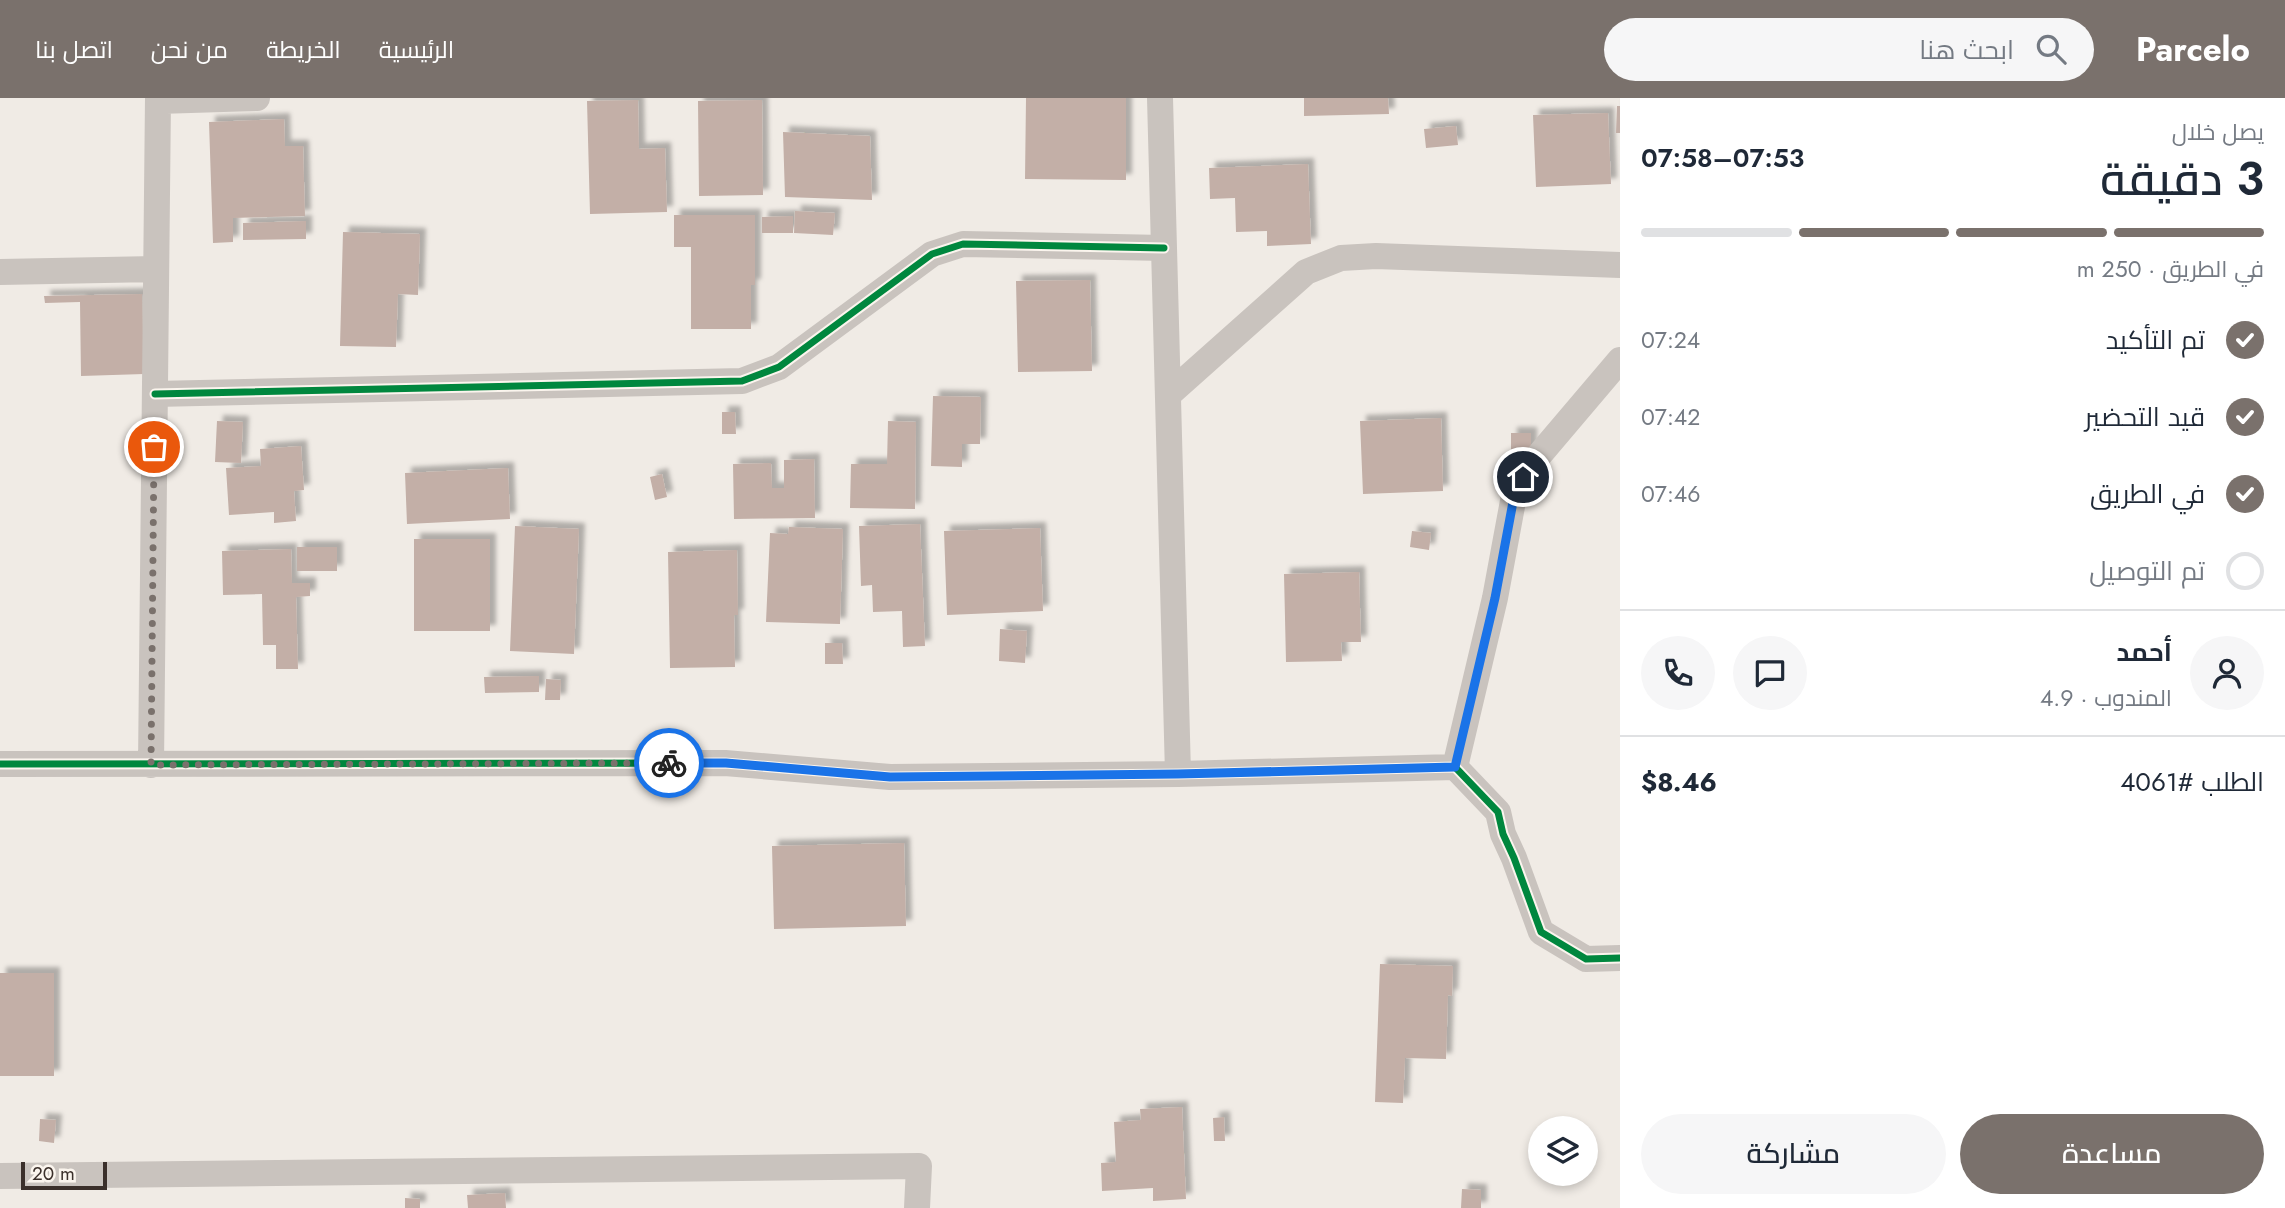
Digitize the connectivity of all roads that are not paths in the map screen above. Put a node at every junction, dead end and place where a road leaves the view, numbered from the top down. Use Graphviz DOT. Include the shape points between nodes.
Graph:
graph roads {
  1 [pos="257,98"];
  2 [pos="1160,98"];
  3 [pos="158,100"];
  4 [pos="1164,248"];
  5 [pos="1620,265"];
  6 [pos="156,269"];
  7 [pos="0,272"];
  8 [pos="1620,360"];
  9 [pos="155,394"];
  10 [pos="1168,395"];
  11 [pos="0,764"];
  12 [pos="151,765"];
  13 [pos="1455,767"];
  14 [pos="1178,774"];
  15 [pos="1620,958"];
  16 [pos="0,1176"];
  17 [pos="917,1208"];
  1 -- 3 [label="street"];
  2 -- 4 [label="street"];
  3 -- 6 [label="street"];
  4 -- 9 [label="street" via="963,244 932,254 779,367 742,382"];
  4 -- 10 [label="street"];
  5 -- 10 [label="street" via="1340,258 1306,272"];
  6 -- 7 [label="street"];
  6 -- 9 [label="street"];
  8 -- 13 [label="street" via="1523,477 1513,502"];
  9 -- 12 [label="street"];
  10 -- 14 [label="street"];
  11 -- 12 [label="street"];
  12 -- 14 [label="street" via="726,763 890,777"];
  13 -- 14 [label="street"];
  13 -- 15 [label="street" via="1498,812 1541,932 1586,959"];
  16 -- 17 [label="street" via="919,1166"];
}
